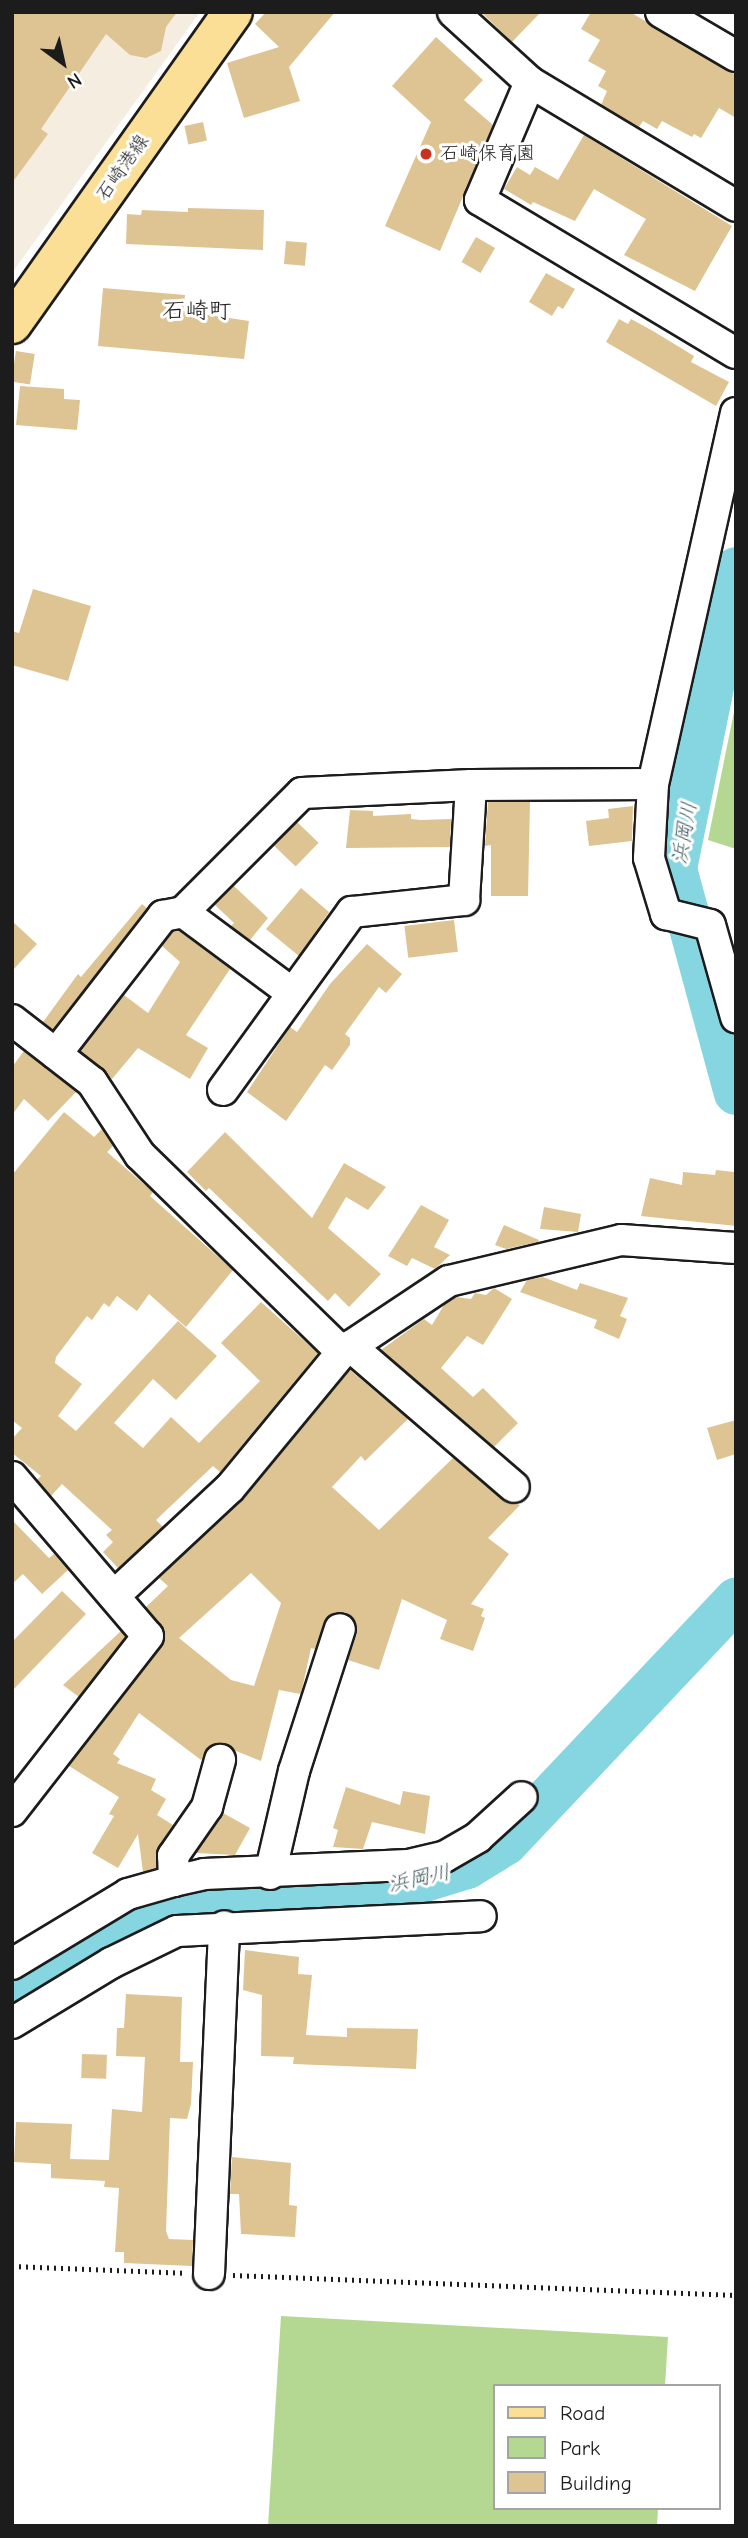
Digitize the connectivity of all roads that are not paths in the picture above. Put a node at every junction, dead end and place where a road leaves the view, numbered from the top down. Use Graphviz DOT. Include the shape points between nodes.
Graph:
graph roads {
  1 [pos="233,12"];
  2 [pos="453,12"];
  3 [pos="661,12"];
  4 [pos="736,56"];
  5 [pos="530,82"];
  6 [pos="736,206"];
  7 [pos="12,324"];
  8 [pos="736,352"];
  9 [pos="736,413"];
  10 [pos="653,784"];
  11 [pos="471,785"];
  12 [pos="183,912"];
  13 [pos="292,993"];
  14 [pos="736,1017"];
  15 [pos="12,1020"];
  16 [pos="56,1054"];
  17 [pos="223,1090"];
  18 [pos="736,1248"];
  19 [pos="346,1349"];
  20 [pos="12,1477"];
  21 [pos="514,1487"];
  22 [pos="114,1596"];
  23 [pos="340,1629"];
  24 [pos="220,1760"];
  25 [pos="522,1797"];
  26 [pos="12,1811"];
  27 [pos="270,1874"];
  28 [pos="174,1881"];
  29 [pos="481,1916"];
  30 [pos="224,1926"];
  31 [pos="12,1964"];
  32 [pos="12,2023"];
  33 [pos="209,2274"];
  1 -- 7 [label="main road, 石崎港線"];
  2 -- 5 [label="street"];
  3 -- 4 [label="street"];
  5 -- 6 [label="street"];
  5 -- 8 [label="street" via="480,200"];
  9 -- 10 [label="street"];
  10 -- 11 [label="street"];
  10 -- 14 [label="street" via="649,858 666,914 710,925"];
  11 -- 12 [label="street" via="302,793"];
  11 -- 13 [label="street" via="464,900 352,912"];
  12 -- 13 [label="street"];
  12 -- 16 [label="street" via="163,916"];
  13 -- 17 [label="street"];
  15 -- 16 [label="street"];
  16 -- 19 [label="street" via="92,1082 139,1156"];
  18 -- 19 [label="street" via="621,1240 449,1281"];
  19 -- 21 [label="street"];
  19 -- 22 [label="street" via="230,1488"];
  20 -- 22 [label="street"];
  22 -- 26 [label="street" via="148,1636"];
  23 -- 27 [label="street" via="295,1771"];
  24 -- 28 [label="street" via="207,1807 173,1856"];
  25 -- 27 [label="street" via="478,1837 444,1857"];
  27 -- 28 [label="street" via="204,1874"];
  28 -- 31 [label="street" via="128,1894"];
  29 -- 30 [label="street"];
  30 -- 32 [label="street" via="177,1931 151,1941"];
  30 -- 33 [label="street"];
}
